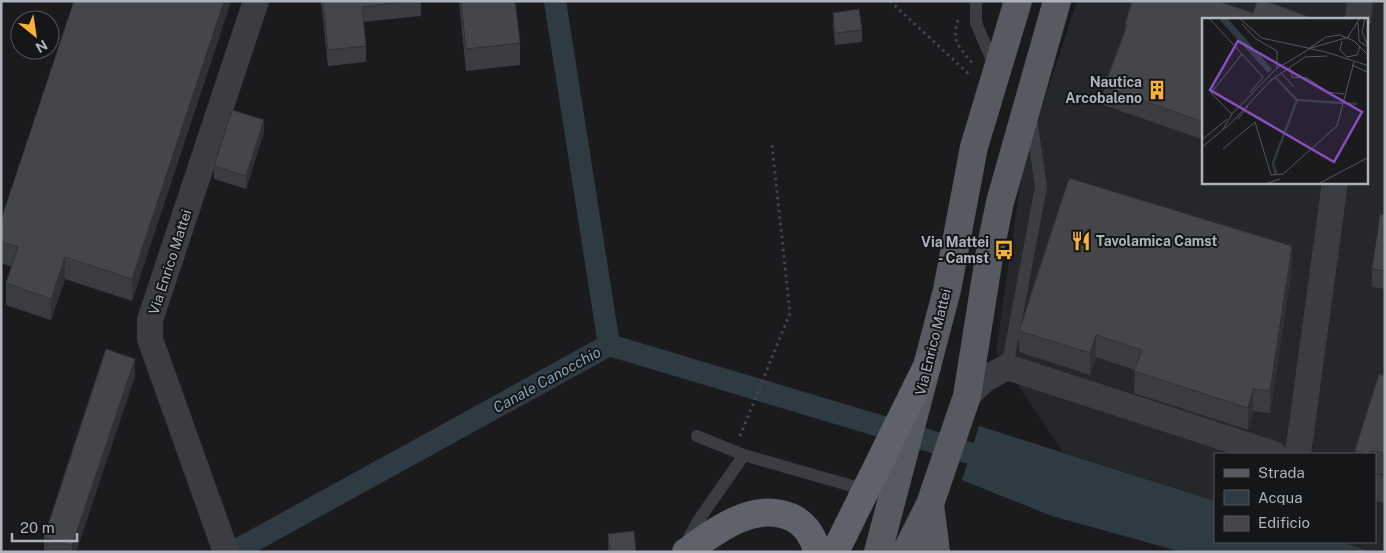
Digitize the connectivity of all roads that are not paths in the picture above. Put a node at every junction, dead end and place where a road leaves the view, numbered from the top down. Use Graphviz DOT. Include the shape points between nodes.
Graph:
graph roads {
  1 [pos="256,1"];
  2 [pos="976,1"];
  3 [pos="1018,1"];
  4 [pos="1057,1"];
  5 [pos="1360,1"];
  6 [pos="1358,18"];
  7 [pos="985,75"];
  8 [pos="1029,103"];
  9 [pos="1335,184"];
  10 [pos="928,366"];
  11 [pos="1007,367"];
  12 [pos="967,396"];
  13 [pos="697,436"];
  14 [pos="1271,453"];
  15 [pos="1298,453"];
  16 [pos="744,456"];
  17 [pos="868,487"];
  18 [pos="930,504"];
  19 [pos="223,544"];
  20 [pos="681,552"];
  21 [pos="686,552"];
  22 [pos="817,552"];
  23 [pos="835,552"];
  24 [pos="878,552"];
  25 [pos="906,552"];
  26 [pos="936,552"];
  1 -- 19 [label="street, Via Enrico Mattei" via="150,320 150,339"];
  2 -- 7 [label="lane" via="976,23"];
  3 -- 7 [label="main road, Via Enrico Mattei"];
  4 -- 8 [label="main road"];
  5 -- 6 [label="street"];
  7 -- 10 [label="main road, Via Enrico Mattei" via="947,290"];
  8 -- 11 [label="lane" via="1040,187"];
  8 -- 12 [label="main road" via="1012,156 990,251"];
  9 -- 15 [label="street"];
  10 -- 17 [label="highway"];
  10 -- 24 [label="main road, Via Enrico Mattei"];
  11 -- 12 [label="street" via="985,379"];
  11 -- 14 [label="street"];
  12 -- 18 [label="main road"];
  13 -- 16 [label="lane"];
  16 -- 17 [label="lane"];
  16 -- 20 [label="lane" via="698,521"];
  17 -- 23 [label="highway"];
  18 -- 25 [label="main road"];
  18 -- 26 [label="main road"];
  21 -- 22 [label="highway" via="726,525 765,512 797,520 811,535"];
}
